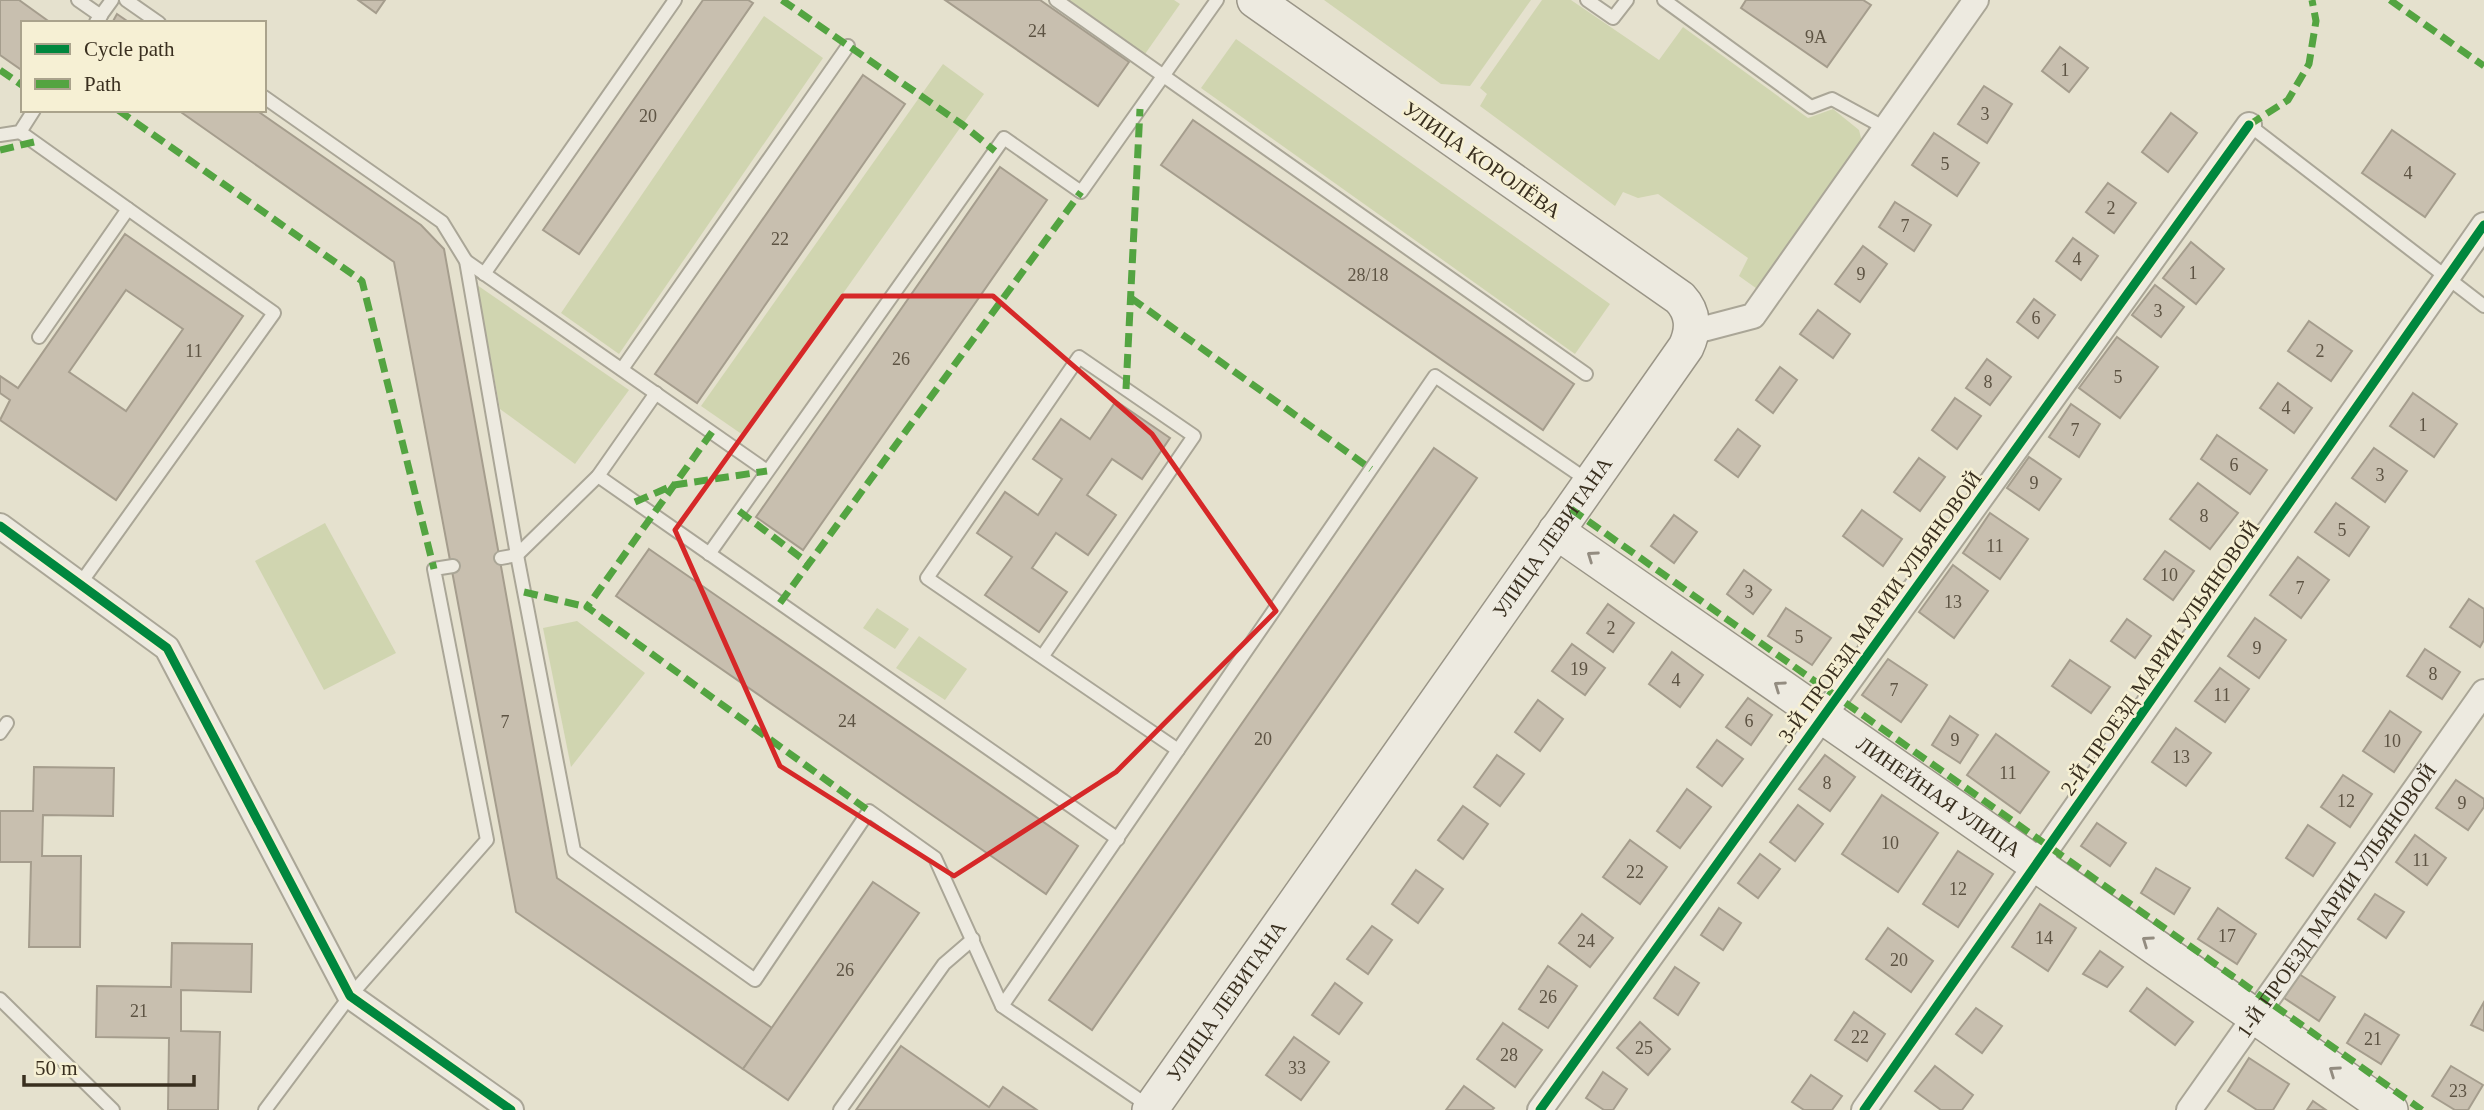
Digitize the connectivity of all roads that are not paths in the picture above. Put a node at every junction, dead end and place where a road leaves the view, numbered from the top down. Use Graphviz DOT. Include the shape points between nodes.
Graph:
graph roads {
  1 [pos="78,0"];
  2 [pos="112,0"];
  3 [pos="126,0"];
  4 [pos="676,0"];
  5 [pos="1056,0"];
  6 [pos="1217,0"];
  7 [pos="1587,0"];
  8 [pos="1627,0"];
  9 [pos="1664,0"];
  10 [pos="1976,0"];
  11 [pos="1272,5"];
  12 [pos="98,20"];
  13 [pos="156,21"];
  14 [pos="848,46"];
  15 [pos="1163,76"];
  16 [pos="266,98"];
  17 [pos="33,112"];
  18 [pos="2249,125"];
  19 [pos="1887,129"];
  20 [pos="20,131"];
  21 [pos="0,135"];
  22 [pos="128,209"];
  23 [pos="2484,225"];
  24 [pos="466,261"];
  25 [pos="484,274"];
  26 [pos="2447,277"];
  27 [pos="2484,306"];
  28 [pos="1692,332"];
  29 [pos="39,337"];
  30 [pos="622,369"];
  31 [pos="1586,374"];
  32 [pos="656,393"];
  33 [pos="767,471"];
  34 [pos="598,476"];
  35 [pos="1590,482"];
  36 [pos="0,526"];
  37 [pos="1556,531"];
  38 [pos="709,554"];
  39 [pos="517,555"];
  40 [pos="500,558"];
  41 [pos="453,566"];
  42 [pos="80,584"];
  43 [pos="1042,657"];
  44 [pos="2484,692"];
  45 [pos="1823,716"];
  46 [pos="1178,750"];
  47 [pos="1118,839"];
  48 [pos="2037,865"];
  49 [pos="972,939"];
  50 [pos="350,996"];
  51 [pos="0,999"];
  52 [pos="1002,1006"];
  53 [pos="2255,1016"];
  54 [pos="1150,1109"];
  55 [pos="113,1110"];
  56 [pos="265,1110"];
  57 [pos="511,1110"];
  58 [pos="840,1110"];
  59 [pos="1540,1110"];
  60 [pos="1864,1110"];
  61 [pos="2189,1110"];
  62 [pos="2390,1110"];
  1 -- 12 [label="lane"];
  2 -- 12 [label="lane"];
  3 -- 13 [label="lane"];
  4 -- 25 [label="lane"];
  5 -- 15 [label="lane"];
  6 -- 15 [label="lane"];
  7 -- 8 [label="lane" via="1613,18"];
  9 -- 19 [label="lane" via="1811,107 1832,99"];
  10 -- 19 [label="street"];
  11 -- 28 [label="main road, УЛИЦА КОРОЛЁВА" via="1680,298 1691,315"];
  14 -- 30 [label="lane"];
  15 -- 31 [label="lane"];
  15 -- 33 [label="lane" via="1081,192 1004,138"];
  16 -- 24 [label="lane" via="442,222"];
  17 -- 20 [label="lane"];
  18 -- 26 [label="lane"];
  18 -- 45 [label="street, 3-Й ПРОЕЗД МАРИИ УЛЬЯНОВОЙ"];
  19 -- 28 [label="street" via="1753,316"];
  20 -- 21 [label="lane"];
  20 -- 22 [label="lane"];
  22 -- 29 [label="lane"];
  22 -- 42 [label="lane" via="274,313"];
  23 -- 26 [label="street, 2-Й ПРОЕЗД МАРИИ УЛЬЯНОВОЙ"];
  24 -- 25 [label="lane"];
  24 -- 39 [label="lane"];
  25 -- 30 [label="lane"];
  26 -- 27 [label="lane"];
  26 -- 48 [label="street, 2-Й ПРОЕЗД МАРИИ УЛЬЯНОВОЙ"];
  28 -- 35 [label="main road, УЛИЦА ЛЕВИТАНА"];
  30 -- 32 [label="lane"];
  32 -- 33 [label="lane"];
  32 -- 34 [label="lane"];
  33 -- 38 [label="lane"];
  34 -- 38 [label="lane"];
  34 -- 39 [label="lane"];
  35 -- 37 [label="main road, УЛИЦА ЛЕВИТАНА"];
  35 -- 46 [label="lane" via="1435,376"];
  36 -- 42 [label="street"];
  45 -- 37 [label="main road, ЛИНЕЙНАЯ УЛИЦА, one-way"];
  37 -- 54 [label="main road, УЛИЦА ЛЕВИТАНА"];
  38 -- 47 [label="lane"];
  39 -- 40 [label="lane"];
  39 -- 49 [label="lane" via="574,851 755,980 869,811 935,858"];
  41 -- 50 [label="lane" via="435,569 486,840"];
  42 -- 50 [label="street" via="167,648"];
  43 -- 43 [label="lane" via="927,578 1079,357 1194,436"];
  43 -- 46 [label="lane"];
  44 -- 53 [label="street, 1-Й ПРОЕЗД МАРИИ УЛЬЯНОВОЙ"];
  45 -- 48 [label="main road, ЛИНЕЙНАЯ УЛИЦА"];
  45 -- 59 [label="street, 3-Й ПРОЕЗД МАРИИ УЛЬЯНОВОЙ"];
  46 -- 47 [label="lane"];
  47 -- 52 [label="lane"];
  53 -- 48 [label="main road, ЛИНЕЙНАЯ УЛИЦА, one-way"];
  48 -- 60 [label="street, 2-Й ПРОЕЗД МАРИИ УЛЬЯНОВОЙ"];
  49 -- 52 [label="lane"];
  49 -- 58 [label="lane" via="944,964"];
  50 -- 56 [label="lane"];
  50 -- 57 [label="street"];
  51 -- 55 [label="lane"];
  52 -- 54 [label="lane"];
  53 -- 61 [label="street, 1-Й ПРОЕЗД МАРИИ УЛЬЯНОВОЙ"];
  62 -- 53 [label="main road, ЛИНЕЙНАЯ УЛИЦА, one-way"];
}
